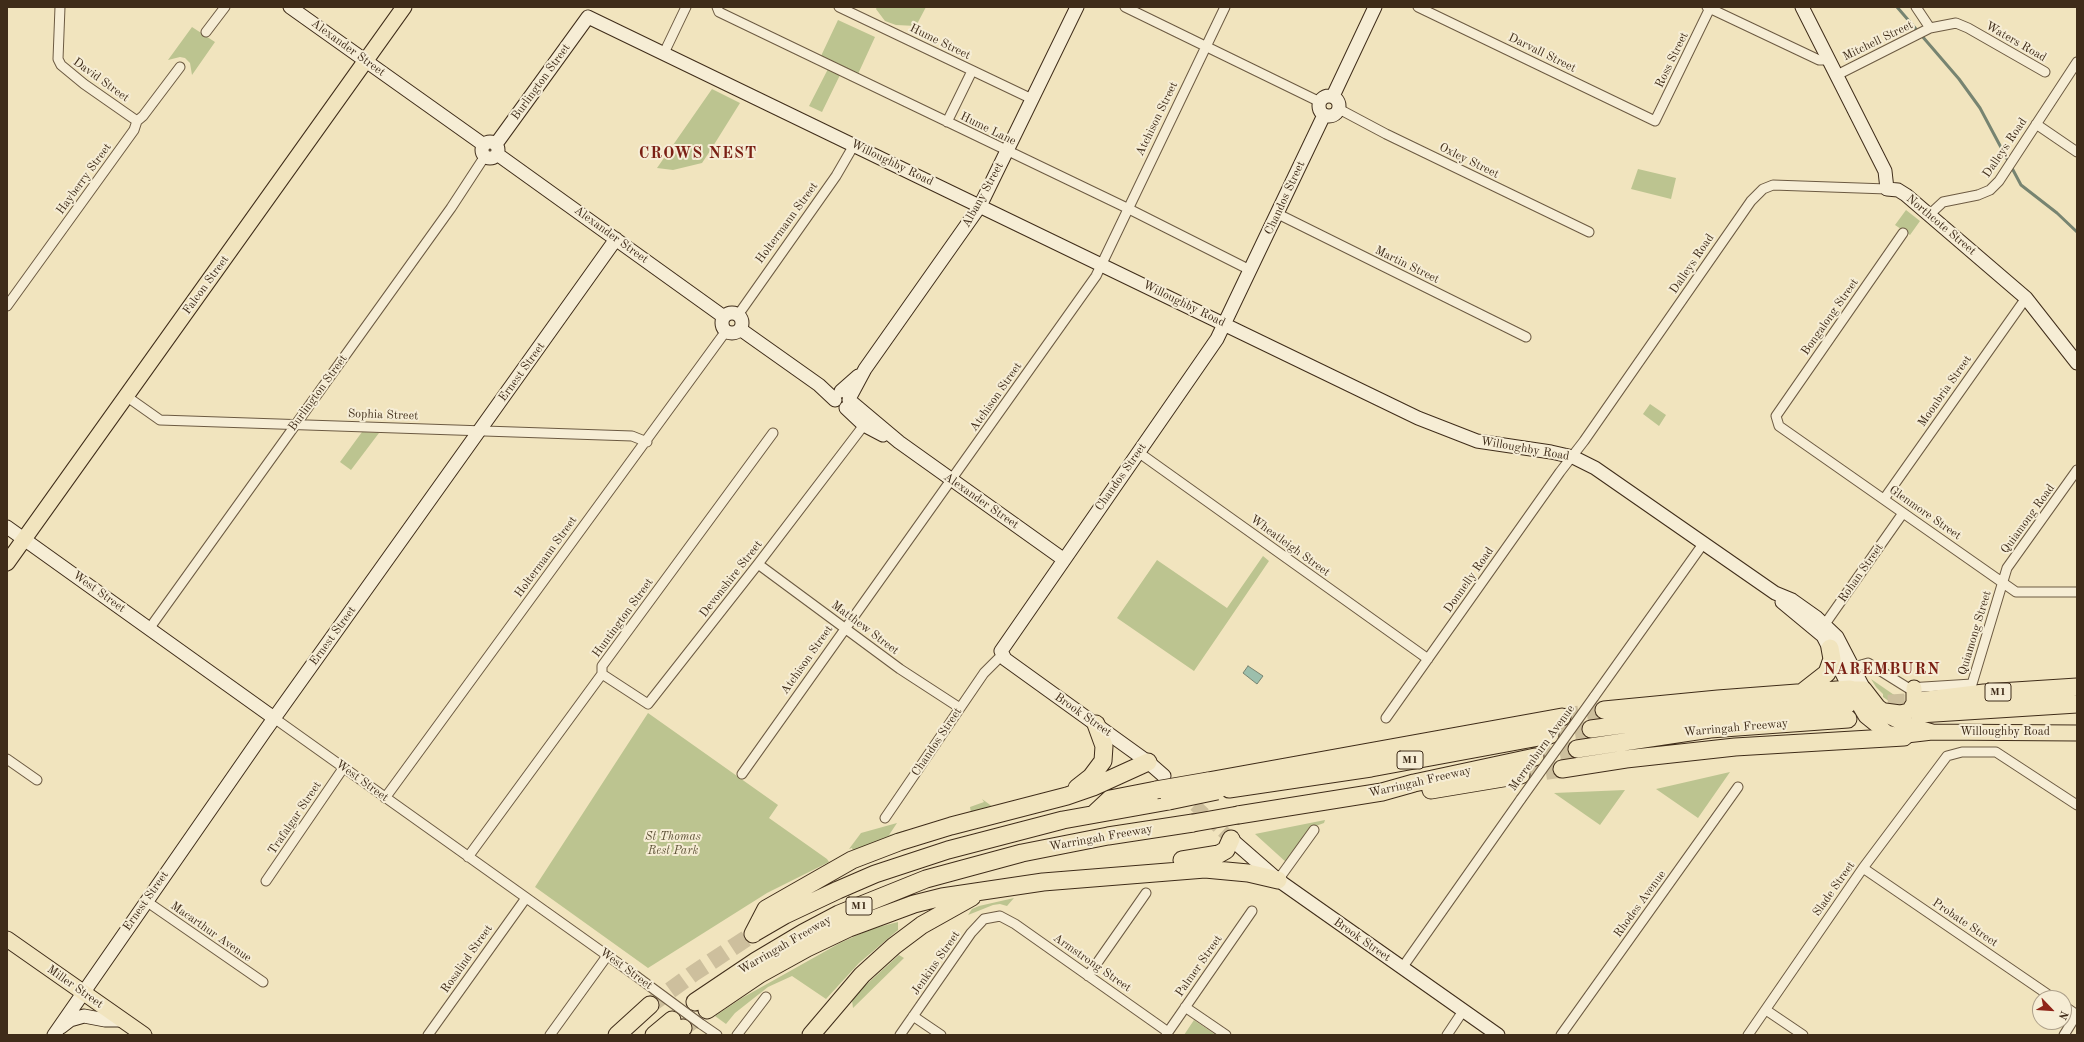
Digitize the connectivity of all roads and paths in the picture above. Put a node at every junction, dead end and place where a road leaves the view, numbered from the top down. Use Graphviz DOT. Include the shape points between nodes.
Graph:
graph roads {
  1 [pos="60,7"];
  2 [pos="225,7"];
  3 [pos="290,7"];
  4 [pos="404,7"];
  5 [pos="686,7"];
  6 [pos="717,7"];
  7 [pos="839,7"];
  8 [pos="1077,7"];
  9 [pos="1125,7"];
  10 [pos="1225,7"];
  11 [pos="1375,7"];
  12 [pos="1418,7"];
  13 [pos="1802,7"];
  14 [pos="1916,7"];
  15 [pos="1709,8"];
  16 [pos="586,19"];
  17 [pos="1930,28"];
  18 [pos="206,32"];
  19 [pos="1206,46"];
  20 [pos="664,53"];
  21 [pos="1829,60"];
  22 [pos="366,61"];
  23 [pos="2077,62"];
  24 [pos="180,67"];
  25 [pos="972,71"];
  26 [pos="2045,72"];
  27 [pos="1837,75"];
  28 [pos="1333,96"];
  29 [pos="1032,99"];
  30 [pos="1320,102"];
  31 [pos="1339,109"];
  32 [pos="1324,115"];
  33 [pos="136,121"];
  34 [pos="1655,121"];
  35 [pos="947,122"];
  36 [pos="2036,124"];
  37 [pos="854,145"];
  38 [pos="491,150"];
  39 [pos="1007,152"];
  40 [pos="2077,152"];
  41 [pos="1887,189"];
  42 [pos="980,206"];
  43 [pos="1127,208"];
  44 [pos="1278,214"];
  45 [pos="1929,215"];
  46 [pos="1589,232"];
  47 [pos="1903,233"];
  48 [pos="616,239"];
  49 [pos="1102,265"];
  50 [pos="1250,270"];
  51 [pos="2026,298"];
  52 [pos="7,306"];
  53 [pos="738,315"];
  54 [pos="724,317"];
  55 [pos="1224,324"];
  56 [pos="740,329"];
  57 [pos="726,331"];
  58 [pos="1526,337"];
  59 [pos="2077,363"];
  60 [pos="126,396"];
  61 [pos="843,397"];
  62 [pos="1776,416"];
  63 [pos="295,424"];
  64 [pos="864,425"];
  65 [pos="480,430"];
  66 [pos="773,433"];
  67 [pos="647,442"];
  68 [pos="899,442"];
  69 [pos="1138,452"];
  70 [pos="1573,457"];
  71 [pos="2077,470"];
  72 [pos="952,480"];
  73 [pos="1884,499"];
  74 [pos="1903,513"];
  75 [pos="7,527"];
  76 [pos="24,539"];
  77 [pos="1703,544"];
  78 [pos="1064,559"];
  79 [pos="7,563"];
  80 [pos="758,564"];
  81 [pos="2002,583"];
  82 [pos="2077,592"];
  83 [pos="845,627"];
  84 [pos="1822,628"];
  85 [pos="149,629"];
  86 [pos="1830,648"];
  87 [pos="1002,655"];
  88 [pos="1428,659"];
  89 [pos="1854,667"];
  90 [pos="602,674"];
  91 [pos="2077,687"];
  92 [pos="1802,692"];
  93 [pos="1852,701"];
  94 [pos="1917,701"];
  95 [pos="1599,704"];
  96 [pos="2077,704"];
  97 [pos="960,708"];
  98 [pos="1882,711"];
  99 [pos="274,718"];
  100 [pos="1386,718"];
  101 [pos="1562,718"];
  102 [pos="1096,724"];
  103 [pos="1591,729"];
  104 [pos="1932,732"];
  105 [pos="2077,733"];
  106 [pos="1550,735"];
  107 [pos="1904,737"];
  108 [pos="1577,749"];
  109 [pos="1535,757"];
  110 [pos="7,759"];
  111 [pos="1148,762"];
  112 [pos="344,768"];
  113 [pos="1562,769"];
  114 [pos="742,774"];
  115 [pos="1521,776"];
  116 [pos="37,780"];
  117 [pos="1160,783"];
  118 [pos="1213,786"];
  119 [pos="1738,787"];
  120 [pos="1382,792"];
  121 [pos="1067,796"];
  122 [pos="385,798"];
  123 [pos="2077,805"];
  124 [pos="1094,814"];
  125 [pos="885,818"];
  126 [pos="1314,830"];
  127 [pos="1231,839"];
  128 [pos="468,857"];
  129 [pos="1863,868"];
  130 [pos="1125,874"];
  131 [pos="1278,880"];
  132 [pos="266,881"];
  133 [pos="1005,887"];
  134 [pos="1146,893"];
  135 [pos="526,898"];
  136 [pos="146,901"];
  137 [pos="1252,911"];
  138 [pos="1000,916"];
  139 [pos="7,939"];
  140 [pos="607,956"];
  141 [pos="1402,968"];
  142 [pos="1088,976"];
  143 [pos="263,982"];
  144 [pos="2041,990"];
  145 [pos="82,992"];
  146 [pos="766,997"];
  147 [pos="650,1005"];
  148 [pos="1185,1007"];
  149 [pos="1766,1010"];
  150 [pos="1463,1011"];
  151 [pos="701,1012"];
  152 [pos="2077,1014"];
  153 [pos="913,1016"];
  154 [pos="123,1020"];
  155 [pos="676,1028"];
  156 [pos="56,1032"];
  157 [pos="2068,1033"];
  158 [pos="1167,1034"];
  159 [pos="144,1035"];
  160 [pos="428,1035"];
  161 [pos="550,1035"];
  162 [pos="617,1035"];
  163 [pos="654,1035"];
  164 [pos="717,1035"];
  165 [pos="737,1035"];
  166 [pos="811,1035"];
  167 [pos="900,1035"];
  168 [pos="941,1035"];
  169 [pos="1226,1035"];
  170 [pos="1447,1035"];
  171 [pos="1498,1035"];
  172 [pos="1561,1035"];
  173 [pos="1748,1035"];
  174 [pos="1803,1035"];
  1 -- 33 [label="street, David Street" via="58,59 61,65"];
  2 -- 18 [label="street"];
  3 -- 22 [label="street, Alexander Street"];
  4 -- 22 [label="main road, Falcon Street"];
  5 -- 20 [label="street"];
  6 -- 35 [label="street, Hume Lane" via="719,12"];
  7 -- 25 [label="street, Hume Street"];
  8 -- 29 [label="street, Albany Street"];
  9 -- 19 [label="street"];
  10 -- 19 [label="street, Atchison Street"];
  11 -- 28 [label="street"];
  12 -- 34 [label="street, Darvall Street"];
  13 -- 21 [label="street"];
  14 -- 17 [label="street"];
  15 -- 21 [label="street, Mitchell Street" via="1819,60"];
  15 -- 34 [label="street, Ross Street"];
  16 -- 20 [label="street, Willoughby Road" via="588,17"];
  16 -- 38 [label="street, Burlington Street"];
  17 -- 26 [label="street, Waters Road" via="1956,23"];
  17 -- 27 [label="street, Mitchell Street"];
  19 -- 30 [label="street"];
  19 -- 43 [label="street, Atchison Street"];
  20 -- 37 [label="street, Willoughby Road"];
  21 -- 27 [label="street"];
  22 -- 38 [label="street, Alexander Street"];
  22 -- 60 [label="main road, Falcon Street"];
  23 -- 36 [label="street, Dalleys Road"];
  24 -- 33 [label="street, Hayberry Street" via="143,116"];
  25 -- 29 [label="street, Hume Street"];
  25 -- 35 [label="street"];
  27 -- 41 [label="street" via="1885,171"];
  28 -- 30 [label="street" via="1327,96"];
  28 -- 31 [label="street"];
  29 -- 39 [label="street, Albany Street"];
  30 -- 32 [label="street" via="1319,108"];
  31 -- 32 [label="street" via="1333,115"];
  31 -- 46 [label="street, Oxley Street"];
  32 -- 44 [label="street, Chandos Street"];
  33 -- 52 [label="street, Hayberry Street" via="134,130"];
  35 -- 39 [label="street, Hume Lane"];
  36 -- 40 [label="street"];
  36 -- 45 [label="street, Dalleys Road" via="1999,181 1990,190 1942,202"];
  37 -- 42 [label="street, Willoughby Road"];
  37 -- 53 [label="street, Holtermann Street" via="836,176"];
  38 -- 48 [label="street, Alexander Street"];
  38 -- 63 [label="street, Burlington Street"];
  39 -- 42 [label="street, Albany Street"];
  39 -- 43 [label="street, Hume Lane"];
  41 -- 45 [label="street, Northcote Street" via="1898,190"];
  41 -- 70 [label="street, Dalleys Road" via="1773,185 1763,189 1751,201 1709,260"];
  42 -- 49 [label="street, Willoughby Road"];
  42 -- 61 [label="street, Albany Street"];
  43 -- 49 [label="street, Atchison Street"];
  43 -- 50 [label="street, Hume Lane"];
  44 -- 50 [label="street, Chandos Street"];
  44 -- 58 [label="street, Martin Street"];
  45 -- 51 [label="street, Northcote Street"];
  47 -- 62 [label="street, Bongalong Street"];
  48 -- 54 [label="street, Alexander Street"];
  48 -- 65 [label="street, Ernest Street"];
  49 -- 55 [label="street, Willoughby Road"];
  49 -- 72 [label="street, Atchison Street"];
  50 -- 55 [label="street, Chandos Street"];
  51 -- 59 [label="street, Northcote Street"];
  51 -- 73 [label="street, Moonbria Street"];
  53 -- 54 [label="street" via="730,313"];
  53 -- 56 [label="street" via="742,321"];
  54 -- 57 [label="street" via="722,324"];
  55 -- 69 [label="street, Chandos Street" via="1217,339"];
  55 -- 70 [label="street, Willoughby Road" via="1418,418 1477,441"];
  56 -- 57 [label="street"];
  56 -- 61 [label="street, Alexander Street" via="819,385"];
  57 -- 67 [label="street, Holtermann Street"];
  60 -- 63 [label="street, Sophia Street" via="160,420"];
  60 -- 76 [label="main road, Falcon Street"];
  61 -- 64 [label="street, Alexander Street"];
  61 -- 68 [label="street, Alexander Street"];
  62 -- 73 [label="street, Glenmore Street" via="1779,426"];
  63 -- 65 [label="street, Sophia Street"];
  63 -- 85 [label="street, Burlington Street"];
  64 -- 68 [label="street, Alexander Street"];
  64 -- 80 [label="street, Devonshire Street"];
  65 -- 67 [label="street, Sophia Street" via="632,436"];
  65 -- 99 [label="street, Ernest Street"];
  66 -- 90 [label="street, Huntington Street" via="602,666"];
  67 -- 122 [label="street, Holtermann Street"];
  68 -- 72 [label="street, Alexander Street"];
  69 -- 78 [label="street, Chandos Street"];
  69 -- 88 [label="street, Wheatleigh Street"];
  70 -- 77 [label="street, Willoughby Road" via="1595,468"];
  70 -- 88 [label="street, Donnelly Road"];
  71 -- 81 [label="street, Quiamong Road" via="2007,568"];
  72 -- 78 [label="street, Alexander Street"];
  72 -- 83 [label="street, Atchison Street"];
  73 -- 74 [label="street, Glenmore Street"];
  74 -- 81 [label="street, Glenmore Street"];
  74 -- 84 [label="street, Rohan Street"];
  75 -- 76 [label="street, West Street"];
  76 -- 79 [label="main road, Falcon Street"];
  76 -- 85 [label="street, West Street"];
  77 -- 84 [label="street, Willoughby Road" via="1774,593 1792,600"];
  77 -- 95 [label="street, Merrenburn Avenue"];
  78 -- 87 [label="street, Chandos Street" via="1005,643"];
  80 -- 83 [label="street, Matthew Street"];
  80 -- 90 [label="street, Devonshire Street" via="648,704"];
  81 -- 82 [label="street, Glenmore Street" via="2016,592"];
  81 -- 94 [label="street, Quiamong Street" via="1972,684"];
  83 -- 97 [label="street, Matthew Street" via="900,669"];
  83 -- 114 [label="street, Atchison Street"];
  84 -- 86 [label="street, Willoughby Road"];
  84 -- 89 [label="street, Willoughby Road" via="1837,637"];
  85 -- 99 [label="street, West Street"];
  86 -- 92 [label="highway" via="1832,659 1827,673"];
  86 -- 93 [label="street, Willoughby Road"];
  87 -- 97 [label="street, Chandos Street" via="984,673"];
  87 -- 102 [label="street, Brook Street"];
  88 -- 100 [label="street, Donnelly Road"];
  89 -- 93 [label="street, Willoughby Road"];
  89 -- 94 [label="street, Quiamong Street" via="1868,663 1905,687"];
  90 -- 128 [label="street, Huntington Street"];
  91 -- 94 [label="highway, M1" via="1984,693"];
  92 -- 93 [label="highway"];
  92 -- 95 [label="highway"];
  93 -- 98 [label="main road, Willoughby Road"];
  93 -- 103 [label="highway, Warringah Freeway" via="1672,718"];
  93 -- 107 [label="main road, Willoughby Road" via="1887,733"];
  93 -- 108 [label="highway, Warringah Freeway" via="1710,729"];
  94 -- 96 [label="highway, M1"];
  94 -- 98 [label="main road" via="1909,711"];
  95 -- 141 [label="street, Merrenburn Avenue, bridge" via="1521,799"];
  97 -- 125 [label="street, Chandos Street"];
  98 -- 104 [label="main road, Willoughby Road" via="1900,722"];
  99 -- 112 [label="street, West Street"];
  99 -- 136 [label="street, Ernest Street"];
  101 -- 118 [label="highway"];
  102 -- 111 [label="street, Brook Street"];
  102 -- 121 [label="highway" via="1104,746 1103,761 1091,777"];
  104 -- 105 [label="main road, Willoughby Road"];
  104 -- 107 [label="main road, Willoughby Road"];
  106 -- 118 [label="highway, Warringah Freeway / M1" via="1371,768"];
  107 -- 113 [label="highway" via="1735,747"];
  109 -- 120 [label="highway, Warringah Freeway / M1"];
  110 -- 116 [label="street"];
  111 -- 117 [label="street, Brook Street"];
  111 -- 121 [label="highway"];
  112 -- 122 [label="street, West Street"];
  112 -- 132 [label="street, Trafalgar Street"];
  115 -- 120 [label="highway" via="1394,797"];
  117 -- 118 [label="highway, bridge"];
  117 -- 124 [label="highway" via="1110,799"];
  118 -- 124 [label="highway, Warringah Freeway / M1, bridge" via="1169,801"];
  119 -- 172 [label="street, Rhodes Avenue"];
  120 -- 151 [label="highway, Warringah Freeway / M1, bridge" via="1022,853 926,879 839,914 803,933 756,961"];
  121 -- 124 [label="highway, Warringah Freeway / M1" via="899,842 852,860 766,909 753,934 838,890 912,861 1000,836"];
  122 -- 128 [label="street, West Street"];
  123 -- 129 [label="street, Slade Street" via="1996,752 1962,752 1947,756"];
  126 -- 131 [label="street"];
  127 -- 130 [label="highway" via="1226,850 1219,854 1134,867"];
  127 -- 131 [label="street, Brook Street"];
  128 -- 135 [label="street, West Street"];
  129 -- 144 [label="street, Probate Street"];
  129 -- 149 [label="street, Slade Street"];
  130 -- 131 [label="highway" via="1216,869"];
  130 -- 133 [label="highway"];
  131 -- 141 [label="street, Brook Street"];
  133 -- 151 [label="highway" via="914,904 849,928 778,963"];
  133 -- 166 [label="highway" via="973,896 909,934 862,975"];
  134 -- 142 [label="street"];
  135 -- 140 [label="street, West Street"];
  135 -- 160 [label="street, Rosalind Street"];
  136 -- 143 [label="street, Macarthur Avenue"];
  136 -- 145 [label="street, Ernest Street"];
  137 -- 148 [label="street, Palmer Street"];
  138 -- 142 [label="street, Armstrong Street"];
  138 -- 153 [label="street, Jenkins Street" via="984,919 977,925"];
  139 -- 145 [label="main road, Miller Street"];
  140 -- 151 [label="street, West Street, bridge" via="636,976"];
  140 -- 161 [label="street"];
  141 -- 150 [label="street, Brook Street"];
  142 -- 158 [label="street, Armstrong Street"];
  145 -- 154 [label="main road, Miller Street"];
  145 -- 156 [label="street, Ernest Street"];
  146 -- 165 [label="street"];
  147 -- 162 [label="highway"];
  148 -- 158 [label="street, Palmer Street"];
  148 -- 169 [label="street"];
  149 -- 173 [label="street, Slade Street"];
  149 -- 174 [label="street"];
  150 -- 170 [label="street"];
  150 -- 171 [label="street, Brook Street"];
  151 -- 164 [label="street, West Street"];
  152 -- 157 [label="street"];
  153 -- 167 [label="street, Jenkins Street"];
  153 -- 168 [label="street"];
  154 -- 156 [label="street" via="84,1016 70,1020"];
  154 -- 159 [label="main road, Miller Street"];
  155 -- 163 [label="highway"];
}
